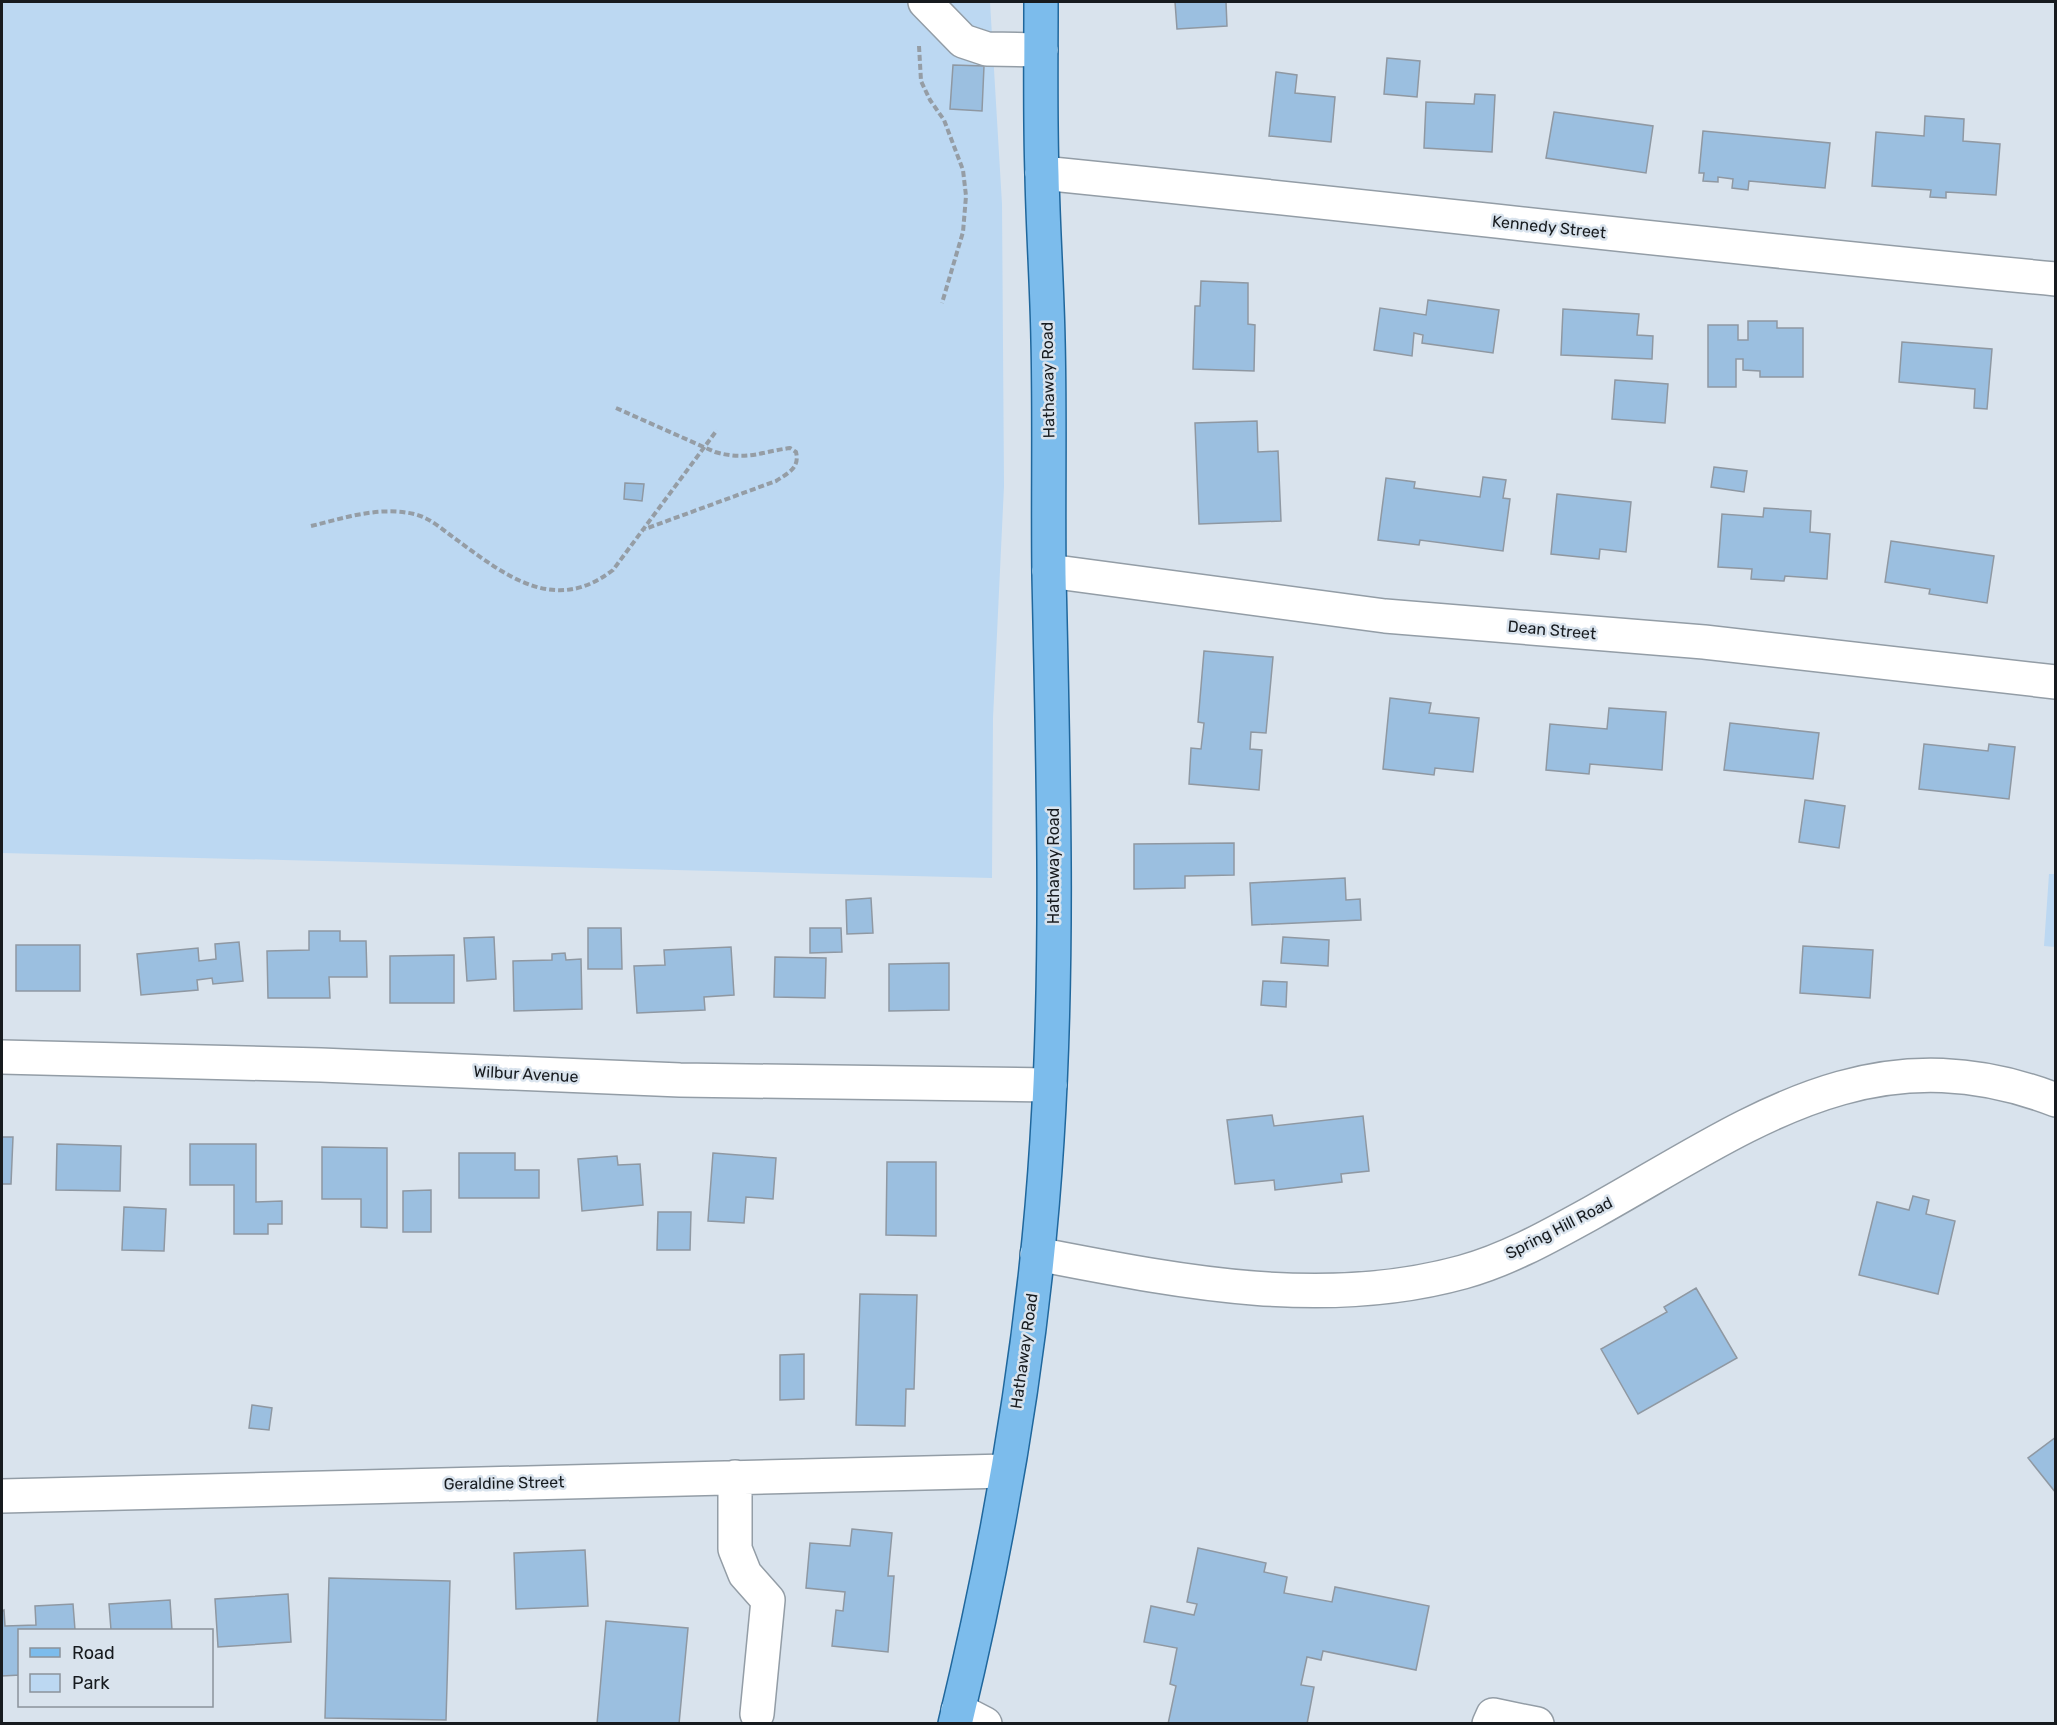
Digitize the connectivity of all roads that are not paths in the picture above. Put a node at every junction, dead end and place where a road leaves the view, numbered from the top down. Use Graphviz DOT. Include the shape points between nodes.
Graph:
graph roads {
  1 [pos="925,2"];
  2 [pos="1041,2"];
  3 [pos="1041,50"];
  4 [pos="1042,173"];
  5 [pos="2055,279"];
  6 [pos="1049,571"];
  7 [pos="2055,681"];
  8 [pos="2,1057"];
  9 [pos="1050,1085"];
  10 [pos="2055,1100"];
  11 [pos="1037,1254"];
  12 [pos="1006,1471"];
  13 [pos="735,1477"];
  14 [pos="2,1496"];
  15 [pos="758,1714"];
  16 [pos="966,1719"];
  17 [pos="1489,1724"];
  18 [pos="1537,1724"];
  1 -- 3 [label="street" via="963,41 987,49"];
  2 -- 3 [label="main road, Hathaway Road"];
  3 -- 4 [label="main road, Hathaway Road"];
  4 -- 5 [label="street, Kennedy Street"];
  4 -- 6 [label="main road, Hathaway Road" via="1048,334"];
  6 -- 7 [label="street, Dean Street" via="1385,616 1704,642"];
  6 -- 9 [label="main road, Hathaway Road" via="1054,781"];
  8 -- 9 [label="street, Wilbur Avenue" via="680,1080"];
  9 -- 11 [label="main road, Hathaway Road"];
  10 -- 11 [label="street, Spring Hill Road" via="1993,1080 1959,1076 1927,1074 1862,1081 1741,1128 1519,1251 1422,1282 1332,1291 1267,1290 1136,1273"];
  11 -- 12 [label="main road, Hathaway Road"];
  12 -- 13 [label="street, Geraldine Street"];
  12 -- 16 [label="main road, Hathaway Road"];
  13 -- 14 [label="street, Geraldine Street"];
  13 -- 15 [label="street" via="735,1548 745,1574 768,1600"];
  17 -- 18 [label="street" via="1493,1715"];
}
